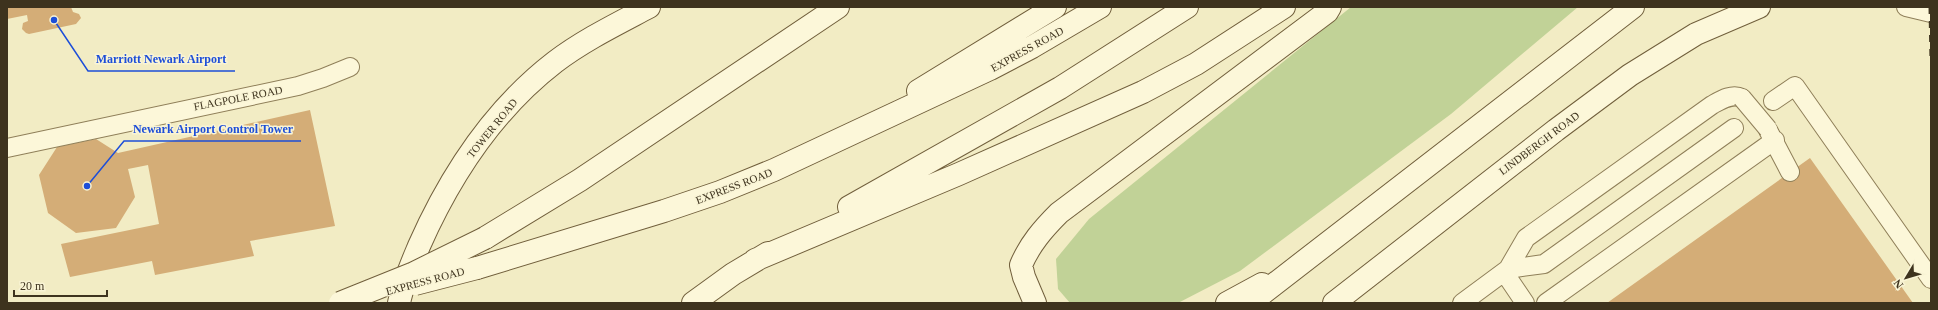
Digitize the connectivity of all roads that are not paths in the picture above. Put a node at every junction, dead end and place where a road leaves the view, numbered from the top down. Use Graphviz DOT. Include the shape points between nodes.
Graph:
graph roads {
  1 [pos="648,7"];
  2 [pos="838,7"];
  3 [pos="1055,7"];
  4 [pos="1100,7"];
  5 [pos="1187,7"];
  6 [pos="1284,7"];
  7 [pos="1330,7"];
  8 [pos="1625,7"];
  9 [pos="1633,7"];
  10 [pos="1759,7"];
  11 [pos="1906,7"];
  12 [pos="1931,13"];
  13 [pos="1608,26"];
  14 [pos="350,67"];
  15 [pos="1774,101"];
  16 [pos="1734,128"];
  17 [pos="1771,135"];
  18 [pos="829,146"];
  19 [pos="7,148"];
  20 [pos="1790,172"];
  21 [pos="1309,258"];
  22 [pos="755,260"];
  23 [pos="1021,265"];
  24 [pos="1506,271"];
  25 [pos="1931,280"];
  26 [pos="1549,301"];
  27 [pos="340,303"];
  28 [pos="344,303"];
  29 [pos="399,303"];
  30 [pos="693,303"];
  31 [pos="1018,303"];
  32 [pos="1036,303"];
  33 [pos="1227,303"];
  34 [pos="1250,303"];
  35 [pos="1334,303"];
  36 [pos="1462,303"];
  37 [pos="1525,303"];
  1 -- 29 [label="street, TOWER ROAD" via="593,37 555,62 501,113 467,159 441,202 413,262"];
  2 -- 27 [label="street, bridge" via="580,180 485,238 412,274"];
  3 -- 18 [label="street"];
  4 -- 18 [label="street, EXPRESS ROAD" via="990,69"];
  5 -- 22 [label="street" via="1106,60 1013,115"];
  6 -- 22 [label="street" via="1196,64 1143,92 959,174"];
  7 -- 23 [label="street" via="1315,21 1059,213 1035,239"];
  8 -- 13 [label="street"];
  9 -- 13 [label="street"];
  10 -- 35 [label="street, LINDBERGH ROAD" via="1696,34 1630,75"];
  11 -- 12 [label="lane"];
  13 -- 21 [label="street"];
  14 -- 19 [label="lane, FLAGPOLE ROAD" via="298,86"];
  15 -- 25 [label="lane" via="1795,86"];
  16 -- 24 [label="lane" via="1544,264"];
  17 -- 20 [label="lane"];
  17 -- 24 [label="lane, bridge" via="1742,98 1730,96 1712,105 1526,238"];
  17 -- 26 [label="lane"];
  18 -- 28 [label="street, EXPRESS ROAD, bridge" via="720,192 664,211 477,268"];
  21 -- 33 [label="street"];
  21 -- 34 [label="street"];
  22 -- 30 [label="street"];
  23 -- 31 [label="street"];
  23 -- 32 [label="street"];
  24 -- 36 [label="lane"];
  24 -- 37 [label="lane"];
}
